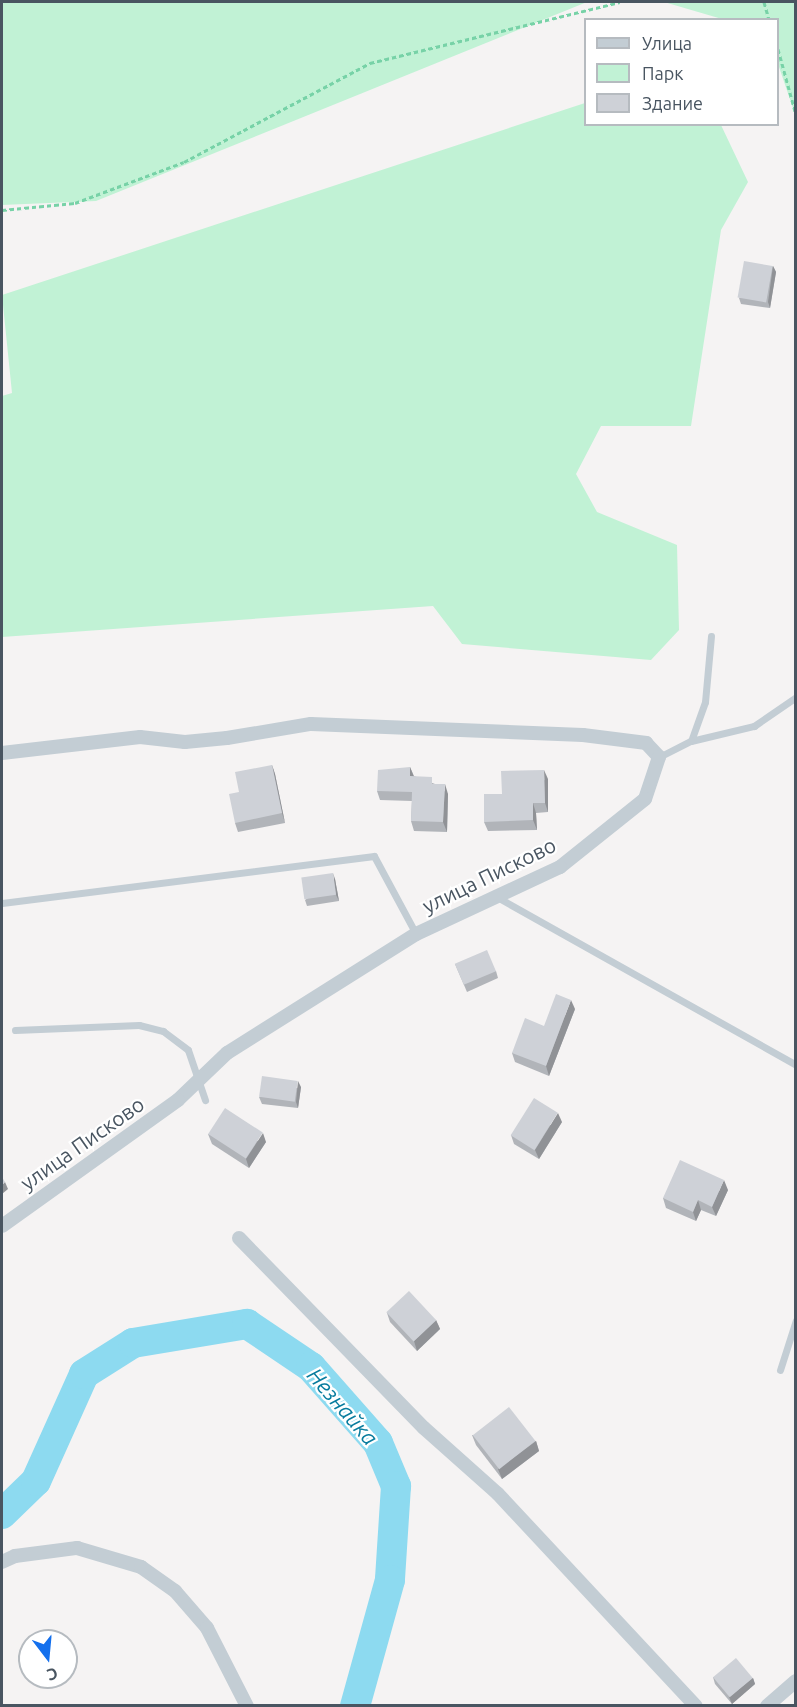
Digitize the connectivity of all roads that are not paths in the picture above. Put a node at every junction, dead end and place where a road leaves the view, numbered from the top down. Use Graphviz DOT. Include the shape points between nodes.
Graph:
graph roads {
  1 [pos="711,636"];
  2 [pos="795,697"];
  3 [pos="691,741"];
  4 [pos="2,753"];
  5 [pos="659,757"];
  6 [pos="496,896"];
  7 [pos="2,903"];
  8 [pos="416,934"];
  9 [pos="15,1030"];
  10 [pos="795,1065"];
  11 [pos="196,1083"];
  12 [pos="205,1100"];
  13 [pos="2,1226"];
  14 [pos="239,1238"];
  15 [pos="795,1320"];
  16 [pos="780,1370"];
  17 [pos="2,1562"];
  18 [pos="795,1682"];
  19 [pos="247,1706"];
  20 [pos="696,1706"];
  21 [pos="767,1706"];
  1 -- 3 [label="lane" via="705,702"];
  2 -- 3 [label="lane" via="754,726"];
  3 -- 5 [label="lane"];
  4 -- 5 [label="street" via="140,736 186,742 311,724 583,735 646,744"];
  5 -- 6 [label="street, улица Писково" via="645,799 561,867"];
  6 -- 8 [label="street, улица Писково"];
  6 -- 10 [label="lane"];
  7 -- 8 [label="lane" via="374,856"];
  8 -- 11 [label="street, улица Писково" via="227,1053"];
  9 -- 11 [label="lane" via="139,1025 163,1031 188,1050"];
  11 -- 12 [label="lane"];
  11 -- 13 [label="street, улица Писково"];
  14 -- 20 [label="street" via="424,1428 498,1494"];
  15 -- 16 [label="lane"];
  17 -- 19 [label="street" via="15,1556 77,1548 141,1567 174,1591 207,1628"];
  18 -- 21 [label="street"];
}
